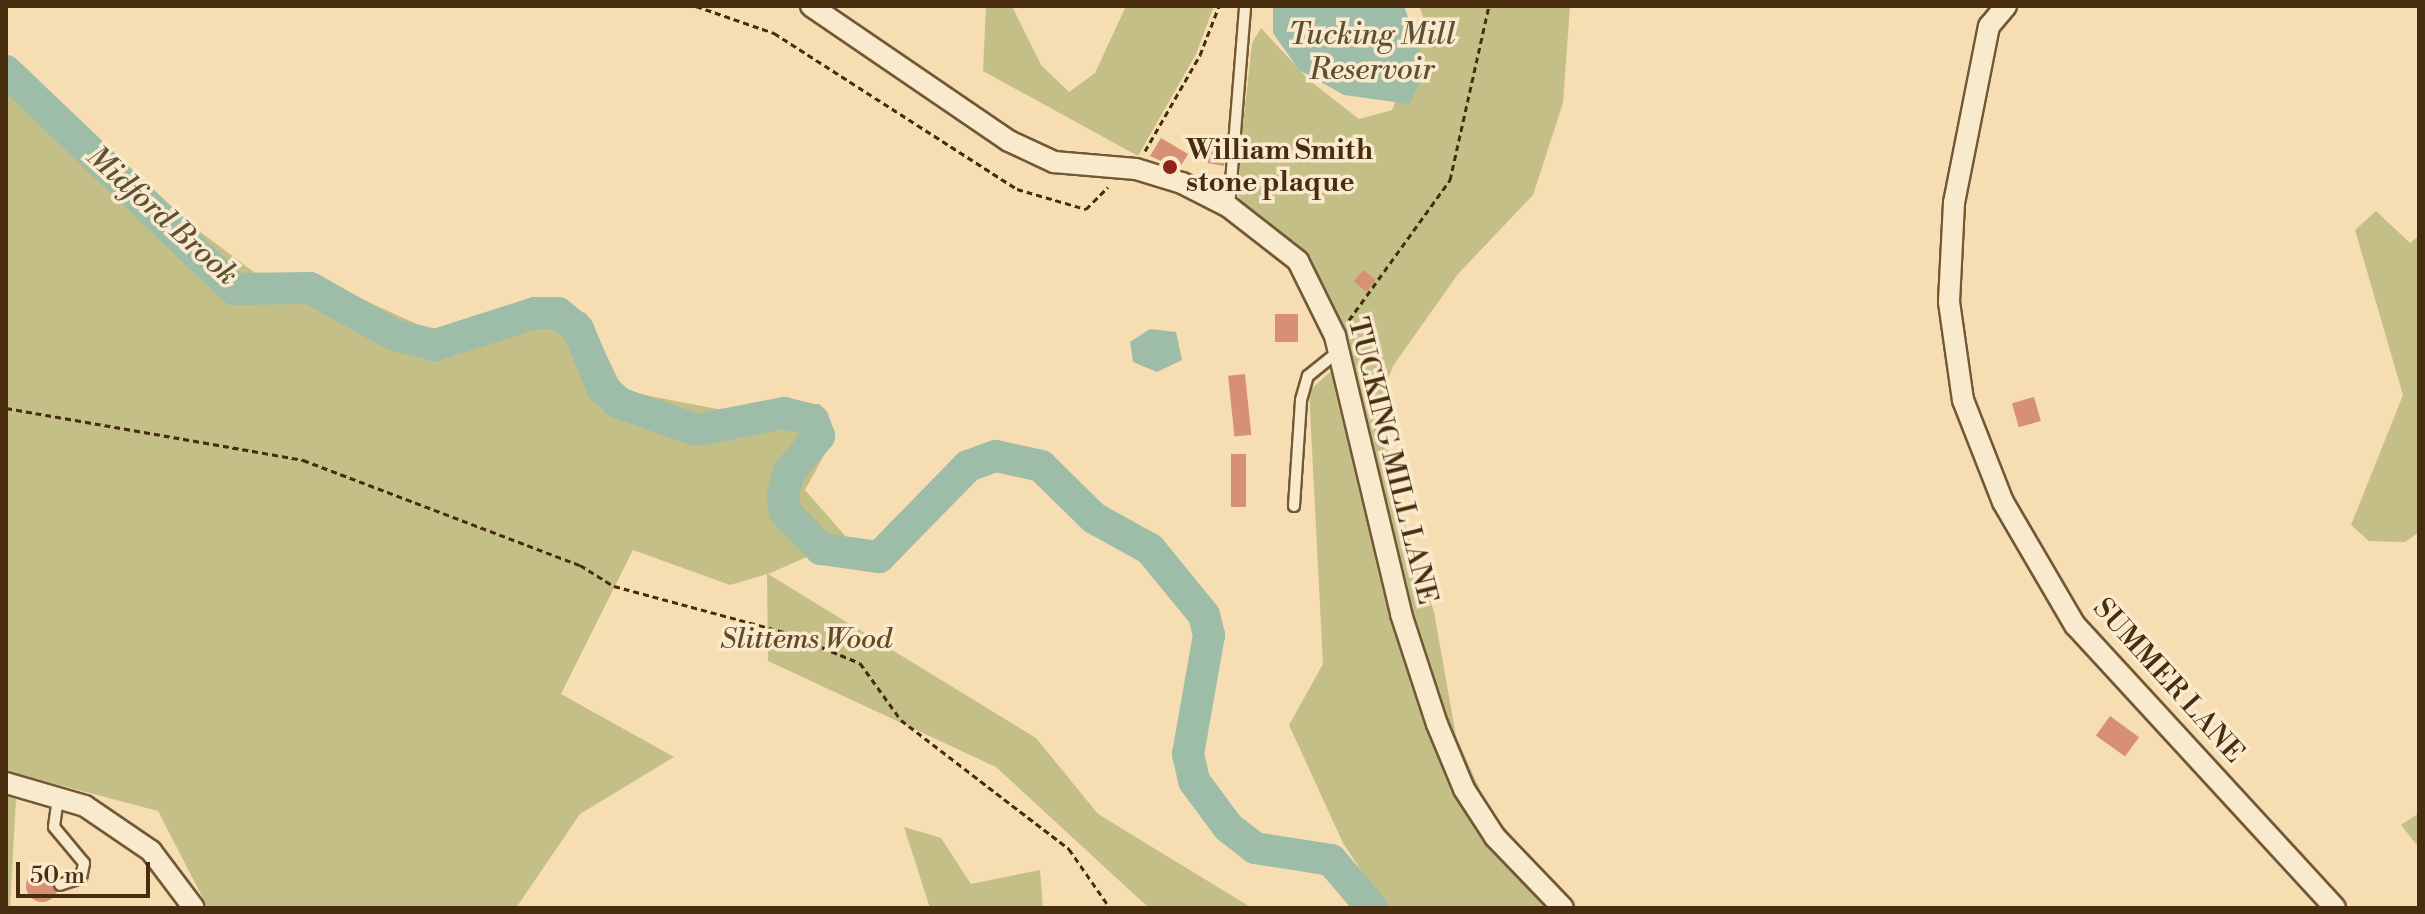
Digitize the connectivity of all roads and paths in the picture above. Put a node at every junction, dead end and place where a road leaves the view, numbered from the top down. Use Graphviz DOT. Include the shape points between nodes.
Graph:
graph roads {
  1 [pos="811,6"];
  2 [pos="1219,6"];
  3 [pos="1245,6"];
  4 [pos="1489,6"];
  5 [pos="2006,6"];
  6 [pos="1136,169"];
  7 [pos="1229,207"];
  8 [pos="1337,344"];
  9 [pos="6,408"];
  10 [pos="1294,506"];
  11 [pos="6,783"];
  12 [pos="58,798"];
  13 [pos="60,885"];
  14 [pos="194,908"];
  15 [pos="1110,908"];
  16 [pos="1563,908"];
  17 [pos="2335,908"];
  1 -- 6 [label="street, TUCKING MILL LANE" via="1009,141 1094,171"];
  2 -- 6 [label="path" via="1200,55"];
  3 -- 7 [label="lane"];
  4 -- 8 [label="path" via="1450,180"];
  5 -- 17 [label="street, SUMMER LANE" via="1989,26 1954,203 1949,302 1963,400 2003,502 2075,625"];
  6 -- 7 [label="street, TUCKING MILL LANE"];
  7 -- 8 [label="street, TUCKING MILL LANE" via="1298,261"];
  8 -- 10 [label="lane" via="1308,376 1301,400"];
  8 -- 16 [label="street, TUCKING MILL LANE" via="1401,614 1437,724 1495,837"];
  9 -- 15 [label="path" via="303,460 580,565 614,586 785,632 860,663 901,720 1069,849"];
  11 -- 12 [label="street"];
  12 -- 13 [label="lane" via="54,827 84,863 81,878"];
  12 -- 14 [label="street" via="85,806 151,851"];
}
